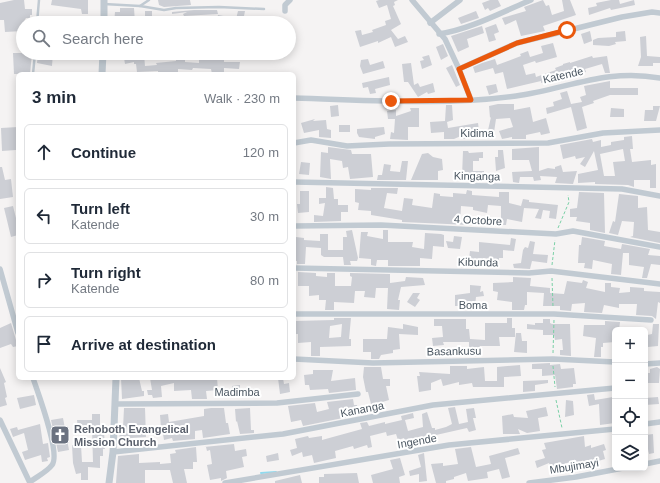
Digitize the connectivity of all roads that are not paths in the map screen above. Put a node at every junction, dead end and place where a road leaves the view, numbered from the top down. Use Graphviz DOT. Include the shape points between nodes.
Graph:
graph roads {
  1 [pos="39,0"];
  2 [pos="149,0"];
  3 [pos="290,0"];
  4 [pos="412,0"];
  5 [pos="460,0"];
  6 [pos="531,0"];
  7 [pos="104,2"];
  8 [pos="140,6"];
  9 [pos="264,9"];
  10 [pos="285,11"];
  11 [pos="660,13"];
  12 [pos="38,16"];
  13 [pos="104,16"];
  14 [pos="430,23"];
  15 [pos="439,34"];
  16 [pos="34,60"];
  17 [pos="103,60"];
  18 [pos="459,69"];
  19 [pos="33,72"];
  20 [pos="102,72"];
  21 [pos="660,78"];
  22 [pos="296,98"];
  23 [pos="471,100"];
  24 [pos="660,130"];
  25 [pos="296,143"];
  26 [pos="296,182"];
  27 [pos="660,196"];
  28 [pos="296,226"];
  29 [pos="660,247"];
  30 [pos="296,268"];
  31 [pos="0,269"];
  32 [pos="660,284"];
  33 [pos="296,314"];
  34 [pos="651,320"];
  35 [pos="16,325"];
  36 [pos="296,359"];
  37 [pos="612,362"];
  38 [pos="660,363"];
  39 [pos="648,364"];
  40 [pos="34,380"];
  41 [pos="116,380"];
  42 [pos="612,388"];
  43 [pos="358,394"];
  44 [pos="116,404"];
  45 [pos="0,420"];
  46 [pos="660,422"];
  47 [pos="648,424"];
  48 [pos="612,429"];
  49 [pos="113,452"];
  50 [pos="660,461"];
  51 [pos="648,463"];
  52 [pos="612,470"];
  53 [pos="30,482"];
  54 [pos="109,483"];
  55 [pos="225,483"];
  56 [pos="529,483"];
  1 -- 12 [label="lane"];
  2 -- 8 [label="lane"];
  3 -- 10 [label="street" via="285,5"];
  4 -- 14 [label="street"];
  5 -- 14 [label="street"];
  6 -- 15 [label="street" via="488,19"];
  7 -- 8 [label="lane"];
  7 -- 13 [label="street"];
  8 -- 9 [label="lane" via="164,10 219,7"];
  11 -- 18 [label="street" via="622,17 517,43"];
  14 -- 15 [label="street"];
  15 -- 18 [label="street" via="445,39"];
  16 -- 19 [label="lane"];
  17 -- 20 [label="street"];
  18 -- 23 [label="street"];
  21 -- 23 [label="street, Katende" via="625,75 599,77 517,96"];
  22 -- 23 [label="street, Katende"];
  24 -- 25 [label="street, Kidima" via="603,132 548,143 347,146 312,140"];
  26 -- 27 [label="street, Kinganga" via="622,189"];
  28 -- 29 [label="street, 4 Octobre" via="381,225 556,234 573,232"];
  30 -- 32 [label="street, Kibunda" via="529,273 552,270"];
  31 -- 35 [label="street"];
  33 -- 34 [label="street, Boma" via="554,314"];
  36 -- 37 [label="street, Basankusu" via="373,363 553,359"];
  38 -- 39 [label="street"];
  40 -- 53 [label="street" via="55,458 52,465"];
  41 -- 44 [label="street"];
  42 -- 49 [label="street, Kananga" via="434,405 283,434"];
  43 -- 44 [label="street, Madimba" via="277,403"];
  44 -- 49 [label="street"];
  45 -- 53 [label="street"];
  46 -- 47 [label="street"];
  48 -- 55 [label="street, Ingende" via="449,445"];
  49 -- 54 [label="street"];
  50 -- 51 [label="street"];
  52 -- 56 [label="street, Mbujimayi"];
}
